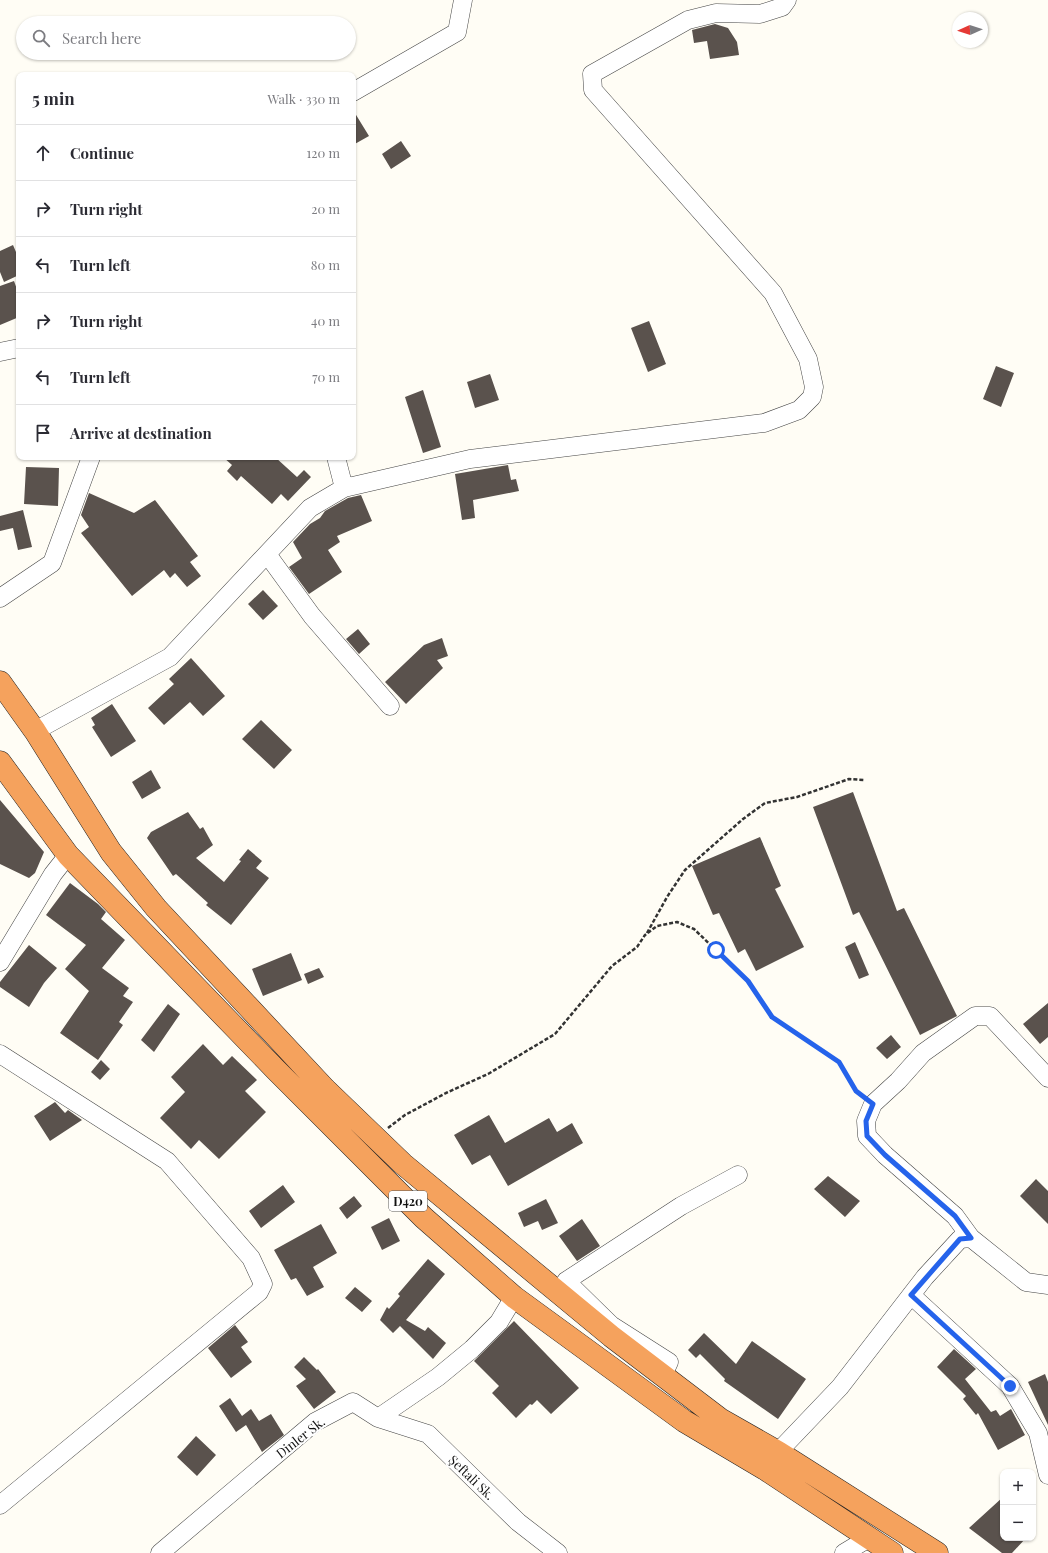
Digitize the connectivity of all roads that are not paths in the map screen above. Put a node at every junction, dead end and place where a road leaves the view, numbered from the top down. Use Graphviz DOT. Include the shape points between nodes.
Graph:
graph roads {
  1 [pos="463,0"];
  2 [pos="788,0"];
  3 [pos="356,90"];
  4 [pos="16,349"];
  5 [pos="0,352"];
  6 [pos="90,460"];
  7 [pos="337,460"];
  8 [pos="344,488"];
  9 [pos="267,554"];
  10 [pos="0,598"];
  11 [pos="0,682"];
  12 [pos="390,706"];
  13 [pos="35,731"];
  14 [pos="0,762"];
  15 [pos="68,855"];
  16 [pos="0,962"];
  17 [pos="0,1054"];
  18 [pos="1048,1078"];
  19 [pos="738,1175"];
  20 [pos="971,1238"];
  21 [pos="1048,1285"];
  22 [pos="911,1295"];
  23 [pos="514,1297"];
  24 [pos="663,1376"];
  25 [pos="378,1418"];
  26 [pos="778,1452"];
  27 [pos="1048,1475"];
  28 [pos="0,1505"];
  29 [pos="869,1538"];
  30 [pos="160,1553"];
  31 [pos="558,1553"];
  32 [pos="844,1553"];
  33 [pos="892,1553"];
  34 [pos="936,1553"];
  1 -- 3 [label="street" via="457,32"];
  2 -- 8 [label="street" via="782,7 760,14 716,14 688,20 592,74 593,90 773,293 808,360 814,387 812,397 799,410 764,423 470,458"];
  4 -- 5 [label="street"];
  6 -- 10 [label="street" via="52,563"];
  7 -- 8 [label="street"];
  8 -- 9 [label="street" via="310,508"];
  9 -- 12 [label="street" via="312,616"];
  9 -- 13 [label="street" via="170,657"];
  11 -- 13 [label="highway"];
  13 -- 24 [label="highway" via="111,852 156,908 325,1089 403,1164"];
  14 -- 15 [label="highway, D420"];
  15 -- 16 [label="street" via="53,874"];
  15 -- 23 [label="highway, D420" via="276,1070 424,1218"];
  17 -- 28 [label="street" via="167,1161 251,1258 263,1284 259,1292"];
  18 -- 20 [label="street" via="990,1016 975,1016 923,1054 873,1104 866,1121 867,1136 955,1216"];
  19 -- 24 [label="street" via="681,1206 566,1281 611,1325 669,1362"];
  20 -- 21 [label="street" via="1026,1282"];
  20 -- 22 [label="street" via="960,1239"];
  22 -- 26 [label="street" via="840,1387"];
  22 -- 27 [label="street" via="1010,1386 1038,1433"];
  23 -- 25 [label="street" via="499,1322 472,1349 438,1377"];
  23 -- 29 [label="highway, D420" via="684,1421 765,1469"];
  24 -- 26 [label="highway" via="720,1419"];
  25 -- 30 [label="street, Dinler Sk." via="353,1402 315,1422"];
  25 -- 31 [label="street, Şeftali Sk." via="428,1434 518,1522"];
  26 -- 34 [label="highway"];
  29 -- 32 [label="street"];
  29 -- 33 [label="highway, D420"];
}
